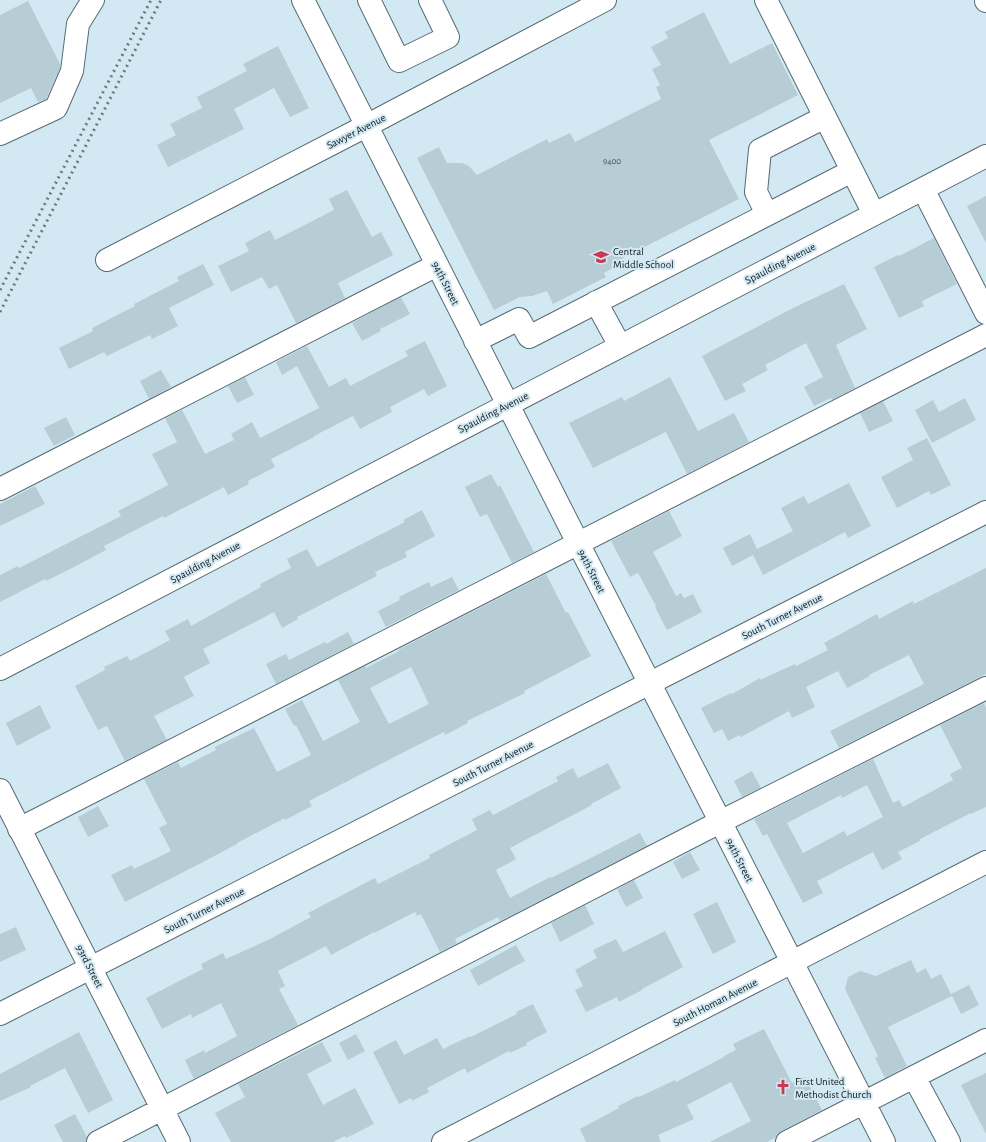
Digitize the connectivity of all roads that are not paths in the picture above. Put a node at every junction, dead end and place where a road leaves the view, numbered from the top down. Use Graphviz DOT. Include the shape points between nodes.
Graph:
graph roads {
  1 [pos="93,0"];
  2 [pos="303,0"];
  3 [pos="369,0"];
  4 [pos="430,0"];
  5 [pos="605,0"];
  6 [pos="766,0"];
  7 [pos="825,117"];
  8 [pos="366,126"];
  9 [pos="0,134"];
  10 [pos="986,156"];
  11 [pos="852,171"];
  12 [pos="923,189"];
  13 [pos="768,214"];
  14 [pos="874,214"];
  15 [pos="107,260"];
  16 [pos="437,265"];
  17 [pos="596,302"];
  18 [pos="985,308"];
  19 [pos="986,334"];
  20 [pos="475,341"];
  21 [pos="620,346"];
  22 [pos="508,404"];
  23 [pos="0,489"];
  24 [pos="986,512"];
  25 [pos="578,543"];
  26 [pos="0,669"];
  27 [pos="650,684"];
  28 [pos="986,688"];
  29 [pos="0,790"];
  30 [pos="720,822"];
  31 [pos="20,829"];
  32 [pos="986,862"];
  33 [pos="792,962"];
  34 [pos="90,968"];
  35 [pos="0,1014"];
  36 [pos="986,1040"];
  37 [pos="914,1077"];
  38 [pos="864,1103"];
  39 [pos="162,1109"];
  40 [pos="98,1142"];
  41 [pos="179,1142"];
  42 [pos="443,1142"];
  43 [pos="787,1142"];
  44 [pos="884,1142"];
  45 [pos="950,1142"];
  1 -- 9 [label="street" via="78,24 72,71 56,108"];
  2 -- 8 [label="street, 94th Street"];
  3 -- 4 [label="street" via="399,61 448,37"];
  5 -- 8 [label="street, Sawyer Avenue"];
  6 -- 7 [label="street"];
  7 -- 11 [label="street"];
  7 -- 13 [label="street" via="760,150 756,192"];
  8 -- 15 [label="street, Sawyer Avenue"];
  8 -- 16 [label="street, 94th Street"];
  10 -- 12 [label="street, Spaulding Avenue"];
  11 -- 13 [label="street"];
  11 -- 14 [label="street"];
  12 -- 14 [label="street, Spaulding Avenue"];
  12 -- 18 [label="street"];
  13 -- 17 [label="street"];
  14 -- 21 [label="street, Spaulding Avenue"];
  16 -- 20 [label="street, 94th Street"];
  16 -- 23 [label="street"];
  17 -- 20 [label="street" via="529,337 519,319"];
  17 -- 21 [label="street"];
  19 -- 25 [label="street"];
  20 -- 22 [label="street, 94th Street"];
  21 -- 22 [label="street, Spaulding Avenue"];
  22 -- 25 [label="street, 94th Street"];
  22 -- 26 [label="street, Spaulding Avenue"];
  24 -- 27 [label="street, South Turner Avenue"];
  25 -- 27 [label="street, 94th Street"];
  25 -- 31 [label="street"];
  27 -- 30 [label="street, 94th Street"];
  27 -- 34 [label="street, South Turner Avenue"];
  28 -- 30 [label="street"];
  29 -- 31 [label="street, 93rd Street"];
  30 -- 33 [label="street, 94th Street"];
  30 -- 39 [label="street"];
  31 -- 34 [label="street, 93rd Street"];
  32 -- 33 [label="street, South Homan Avenue"];
  33 -- 38 [label="street, 94th Street"];
  33 -- 42 [label="street, South Homan Avenue"];
  34 -- 35 [label="street, South Turner Avenue"];
  34 -- 39 [label="street, 93rd Street"];
  36 -- 37 [label="street"];
  37 -- 38 [label="street"];
  37 -- 45 [label="street"];
  38 -- 43 [label="street"];
  38 -- 44 [label="street, 94th Street"];
  39 -- 40 [label="street"];
  39 -- 41 [label="street, 93rd Street"];
}
